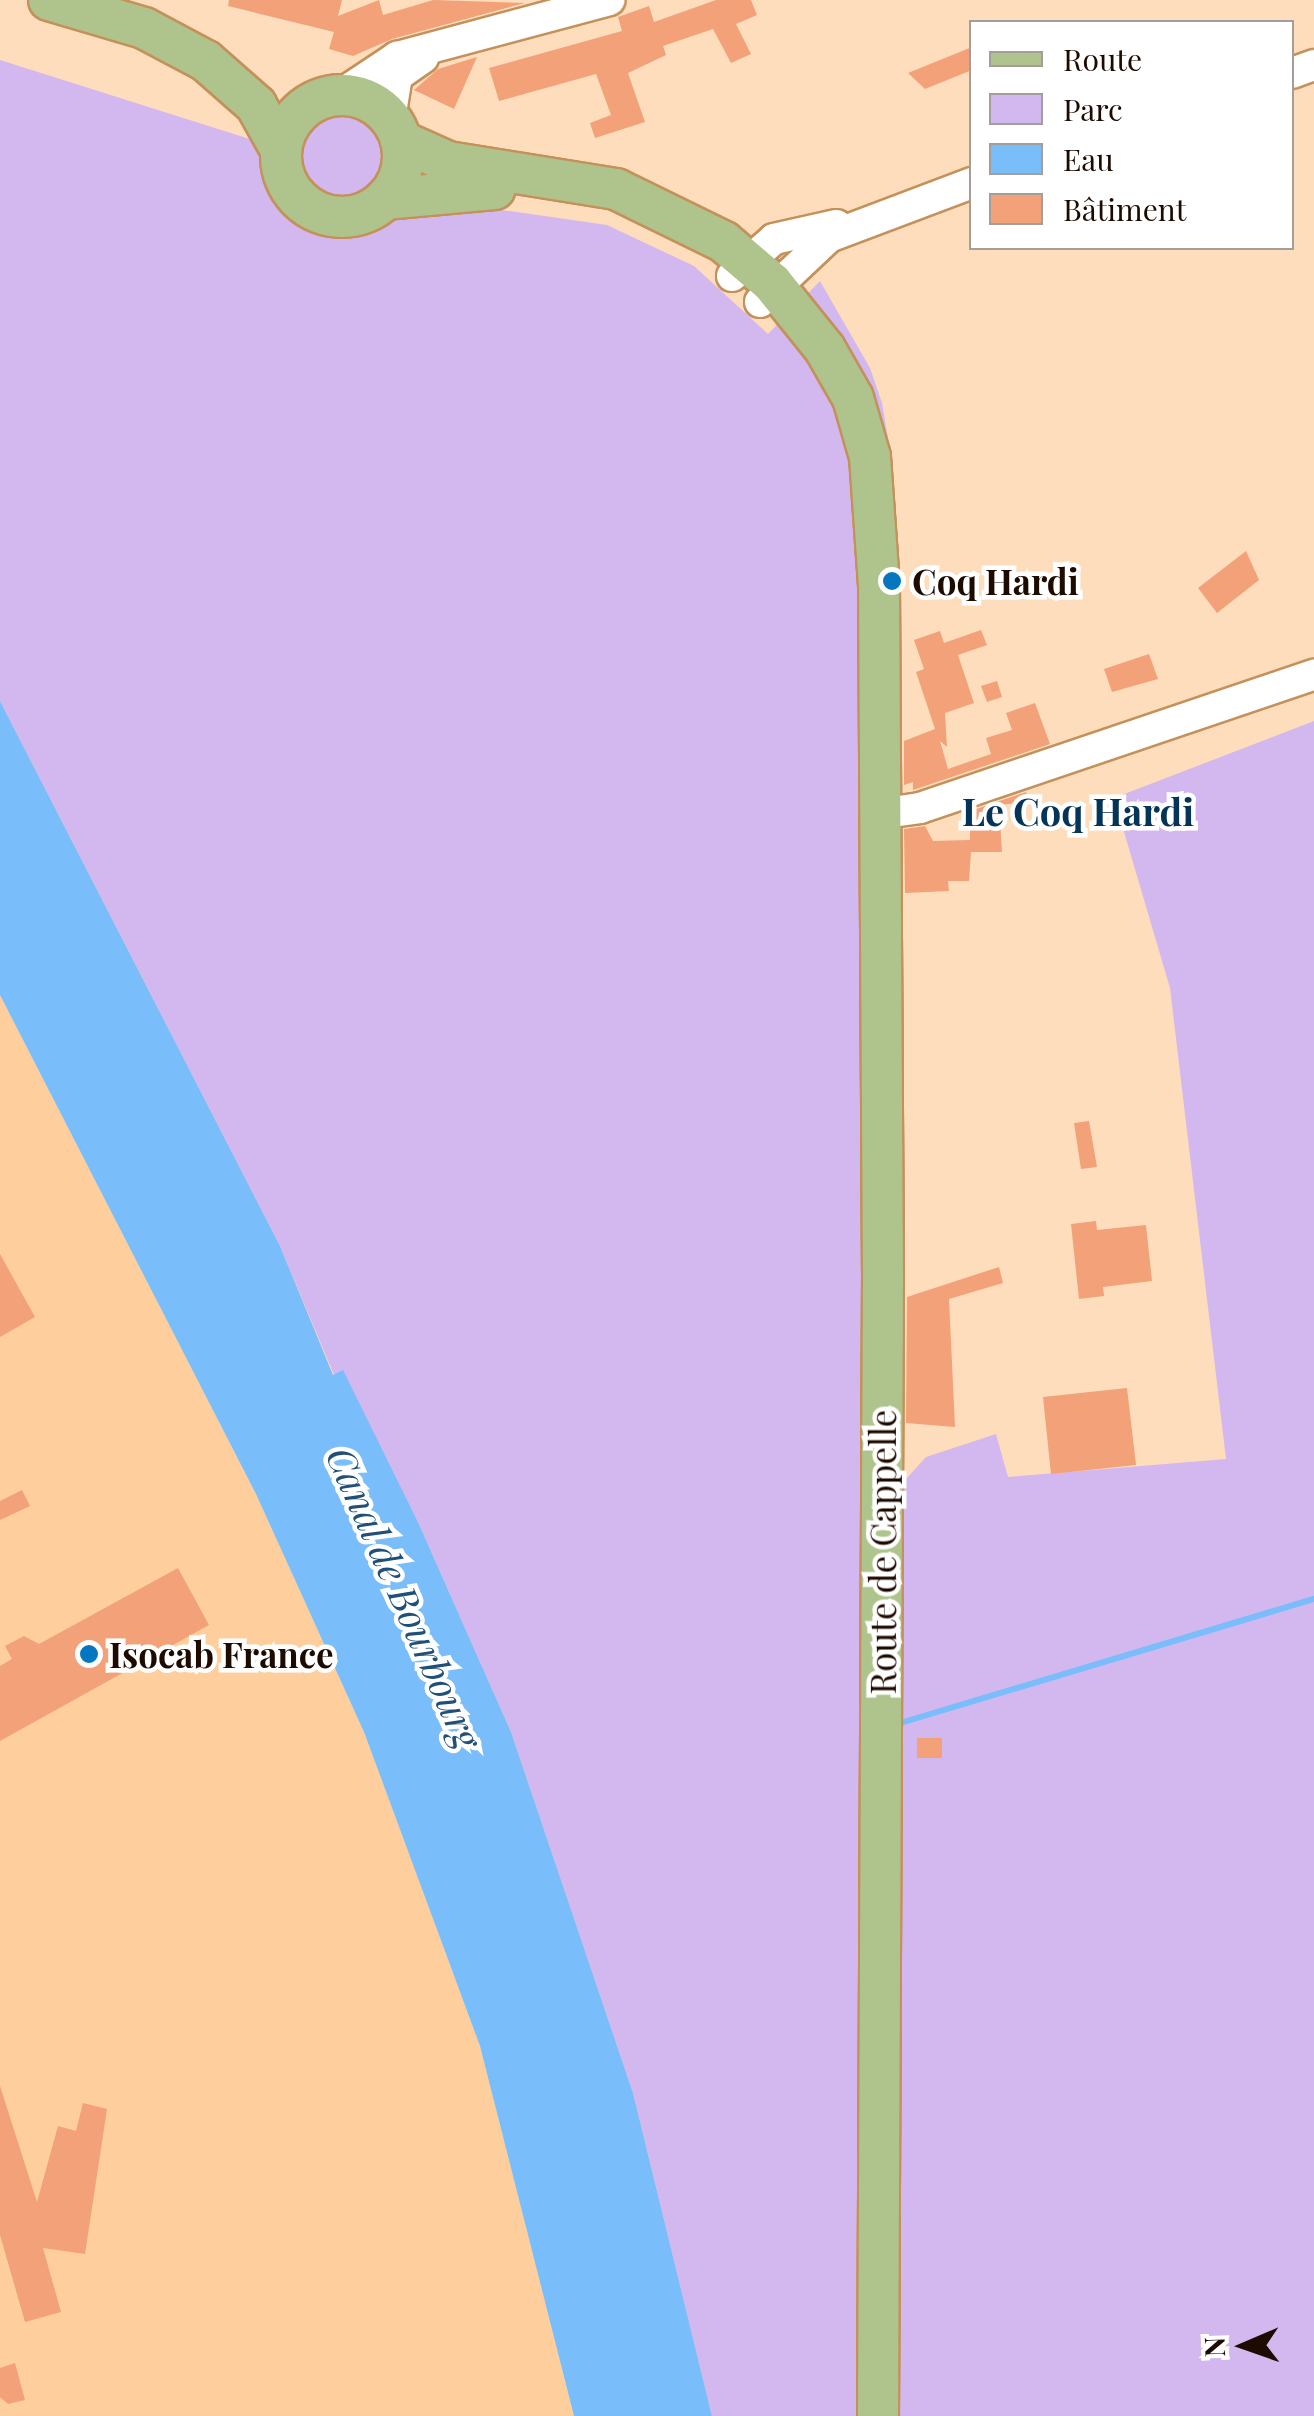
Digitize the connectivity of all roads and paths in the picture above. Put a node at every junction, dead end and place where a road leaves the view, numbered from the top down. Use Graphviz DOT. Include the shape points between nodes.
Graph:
graph roads {
  1 [pos="48,0"];
  2 [pos="610,0"];
  3 [pos="95,11"];
  4 [pos="454,45"];
  5 [pos="332,96"];
  6 [pos="396,130"];
  7 [pos="280,150"];
  8 [pos="969,184"];
  9 [pos="385,199"];
  10 [pos="754,281"];
  11 [pos="1314,676"];
  12 [pos="878,814"];
  13 [pos="878,2416"];
  1 -- 3 [label="main road"];
  2 -- 4 [label="street"];
  3 -- 5 [label="main road" via="178,29 276,84"];
  3 -- 7 [label="main road" via="206,61 256,105"];
  4 -- 5 [label="street" via="397,57"];
  4 -- 6 [label="street" via="400,72 391,91"];
  5 -- 6 [label="main road" via="370,102"];
  5 -- 7 [label="main road" via="293,118"];
  6 -- 9 [label="main road" via="401,172"];
  6 -- 10 [label="main road" via="448,162 627,192 687,220"];
  7 -- 9 [label="main road" via="287,184 316,212 355,216"];
  8 -- 10 [label="street" via="869,218"];
  9 -- 10 [label="main road" via="459,189 568,198 656,226"];
  10 -- 12 [label="main road, Route de Cappelle" via="845,407 862,503"];
  11 -- 12 [label="street" via="920,808"];
  12 -- 13 [label="main road, Route de Cappelle"];
}
